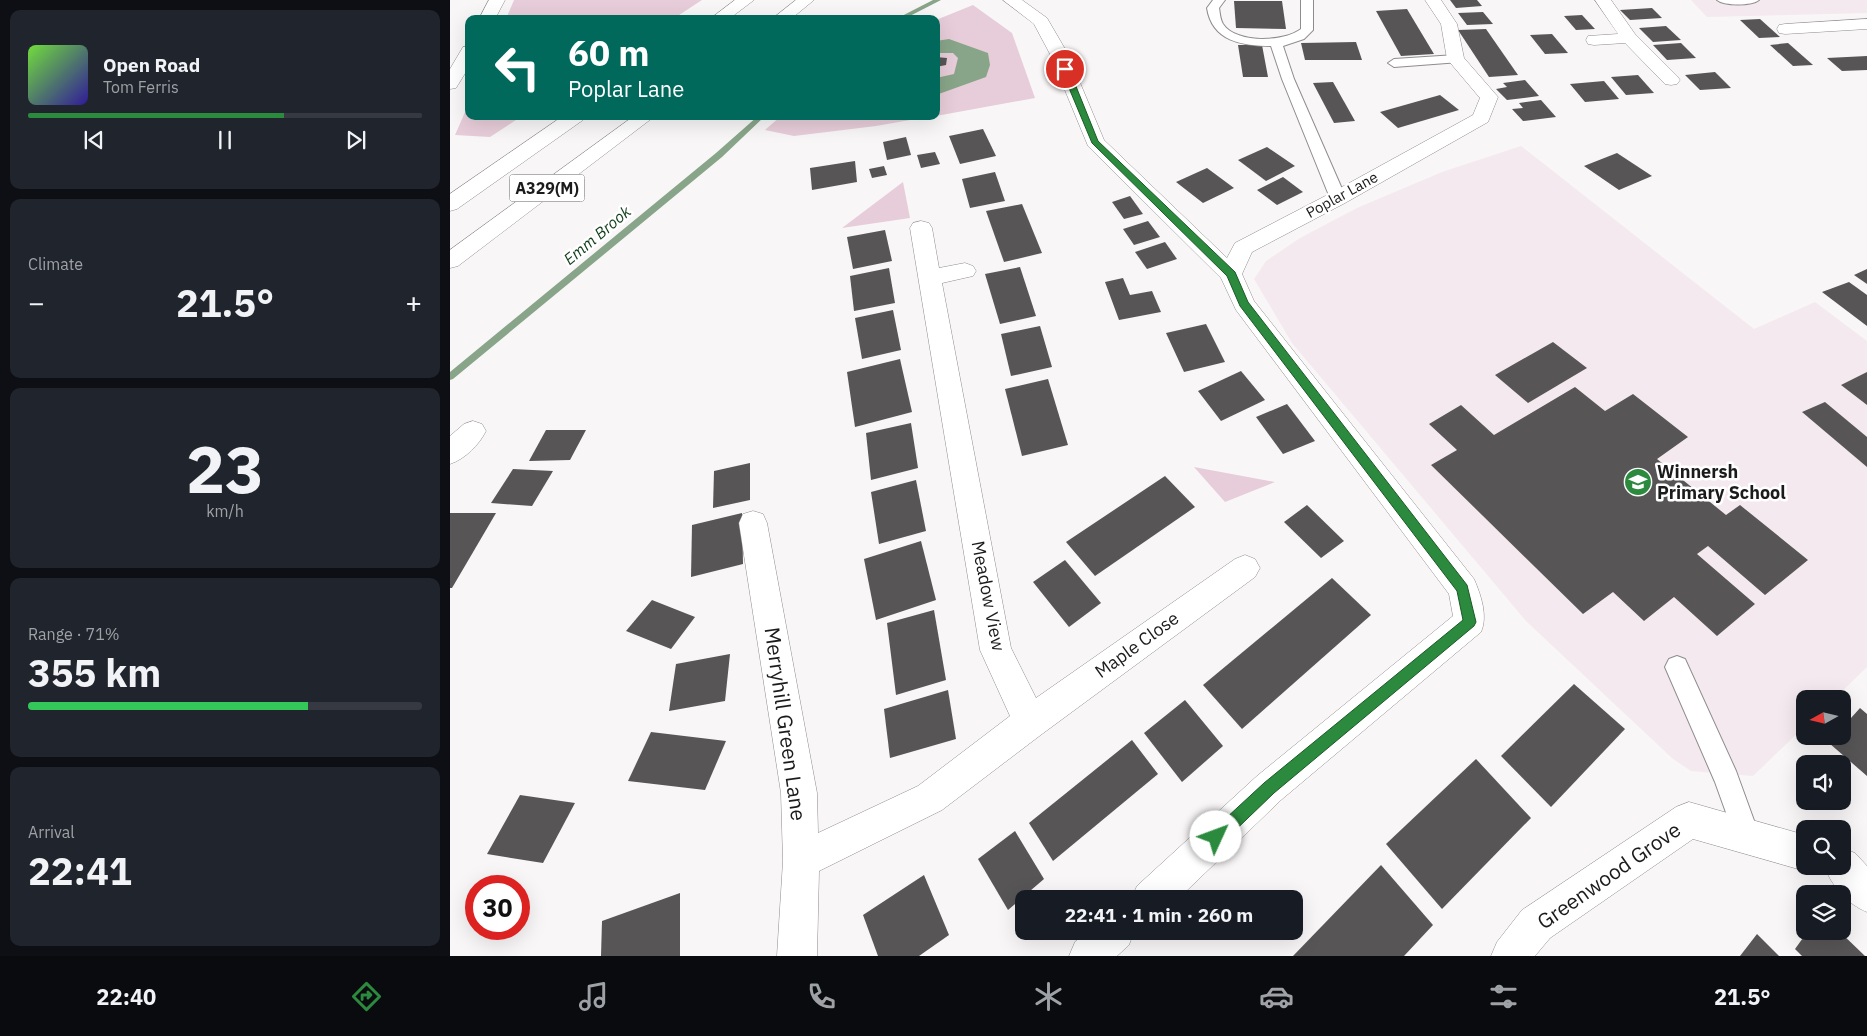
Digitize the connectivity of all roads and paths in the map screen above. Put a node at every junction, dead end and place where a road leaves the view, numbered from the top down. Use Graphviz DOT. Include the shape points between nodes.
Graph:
graph roads {
  1 [pos="497,0"];
  2 [pos="746,0"];
  3 [pos="806,0"];
  4 [pos="1011,0"];
  5 [pos="1219,0"];
  6 [pos="1307,0"];
  7 [pos="1433,0"];
  8 [pos="1603,0"];
  9 [pos="1723,0"];
  10 [pos="1753,0"];
  11 [pos="489,15"];
  12 [pos="724,15"];
  13 [pos="785,15"];
  14 [pos="1867,24"];
  15 [pos="1785,29"];
  16 [pos="1628,38"];
  17 [pos="1594,40"];
  18 [pos="1278,43"];
  19 [pos="465,58"];
  20 [pos="1456,60"];
  21 [pos="1394,63"];
  22 [pos="1671,80"];
  23 [pos="450,84"];
  24 [pos="570,120"];
  25 [pos="641,120"];
  26 [pos="1338,198"];
  27 [pos="450,204"];
  28 [pos="921,228"];
  29 [pos="450,262"];
  30 [pos="965,271"];
  31 [pos="1231,274"];
  32 [pos="930,277"];
  33 [pos="473,431"];
  34 [pos="450,453"];
  35 [pos="753,523"];
  36 [pos="1245,568"];
  37 [pos="1677,667"];
  38 [pos="1030,722"];
  39 [pos="1747,837"];
  40 [pos="1796,851"];
  41 [pos="801,862"];
  42 [pos="1850,875"];
  43 [pos="1160,890"];
  44 [pos="1867,893"];
  45 [pos="1106,940"];
  46 [pos="797,956"];
  47 [pos="1089,956"];
  48 [pos="1511,956"];
  1 -- 11 [label="main road"];
  2 -- 12 [label="main road"];
  3 -- 13 [label="main road"];
  4 -- 31 [label="main road" via="1040,21 1059,54 1095,142"];
  5 -- 18 [label="lane" via="1213,8 1219,27 1247,40"];
  6 -- 18 [label="lane" via="1306,30 1300,36"];
  7 -- 20 [label="main road" via="1449,24"];
  8 -- 16 [label="main road"];
  9 -- 10 [label="lane"];
  14 -- 15 [label="main road"];
  16 -- 17 [label="main road"];
  16 -- 22 [label="main road"];
  18 -- 26 [label="lane" via="1276,46 1288,79"];
  19 -- 23 [label="main road"];
  20 -- 21 [label="lane"];
  20 -- 26 [label="main road, Poplar Lane" via="1489,97 1481,118"];
  24 -- 27 [label="main road, A329(M)"];
  25 -- 29 [label="main road, A329(M)"];
  26 -- 31 [label="main road, Poplar Lane" via="1243,248"];
  28 -- 32 [label="main road, Meadow View"];
  30 -- 32 [label="main road"];
  31 -- 43 [label="main road" via="1244,304 1463,589 1470,622 1269,788"];
  32 -- 38 [label="main road, Meadow View" via="996,650"];
  33 -- 34 [label="main road"];
  35 -- 41 [label="main road, Merryhill Green Lane" via="799,793"];
  36 -- 38 [label="main road, Maple Close"];
  37 -- 39 [label="lane" via="1727,780"];
  38 -- 41 [label="main road" via="930,798"];
  39 -- 40 [label="main road, Greenwood Grove"];
  39 -- 48 [label="main road, Greenwood Grove" via="1689,820 1536,924"];
  41 -- 46 [label="main road, Merryhill Green Lane"];
  42 -- 44 [label="main road"];
  45 -- 47 [label="main road"];
}
